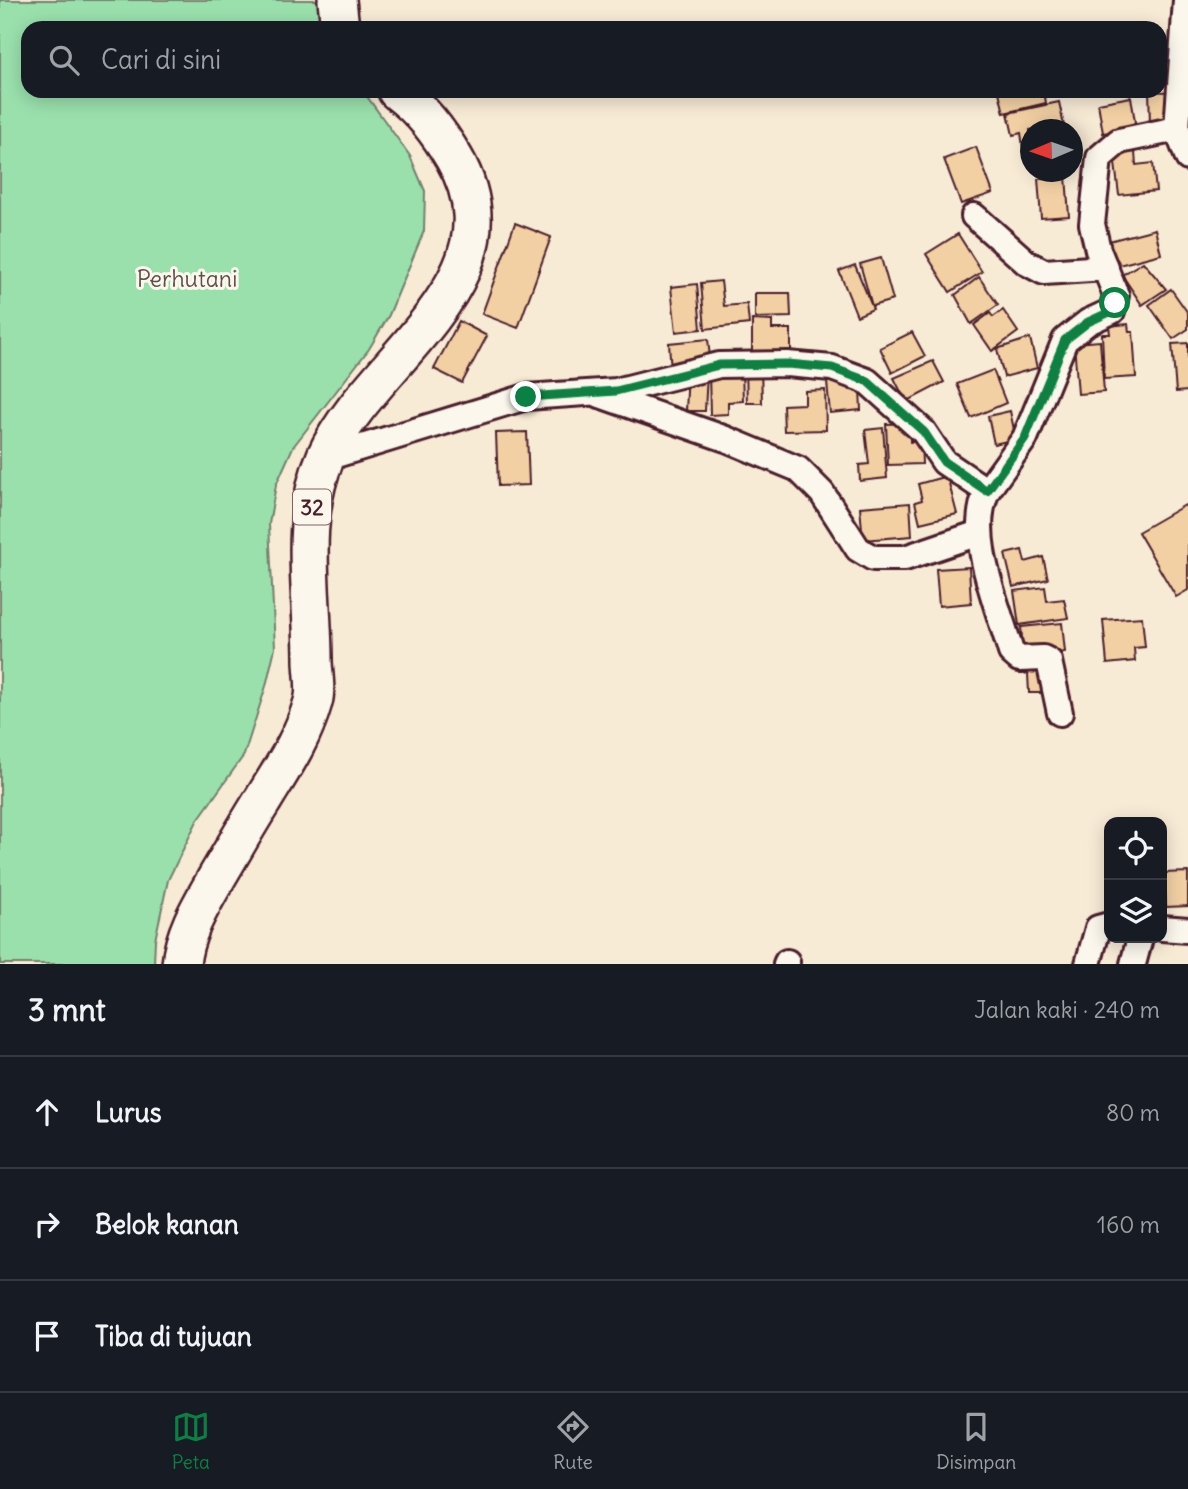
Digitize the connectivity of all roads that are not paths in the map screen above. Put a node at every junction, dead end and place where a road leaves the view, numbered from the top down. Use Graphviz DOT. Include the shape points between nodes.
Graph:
graph roads {
  1 [pos="337,0"];
  2 [pos="1186,0"];
  3 [pos="340,21"];
  4 [pos="406,98"];
  5 [pos="1177,129"];
  6 [pos="1188,158"];
  7 [pos="974,216"];
  8 [pos="1106,268"];
  9 [pos="595,393"];
  10 [pos="326,458"];
  11 [pos="987,491"];
  12 [pos="979,533"];
  13 [pos="1060,713"];
  14 [pos="1104,926"];
  15 [pos="1167,928"];
  16 [pos="1188,930"];
  17 [pos="1139,943"];
  18 [pos="181,964"];
  19 [pos="1088,964"];
  20 [pos="1133,964"];
  1 -- 3 [label="highway"];
  2 -- 5 [label="street"];
  4 -- 10 [label="highway, 32" via="439,132 462,171 473,201 474,234 463,269 427,327 345,421"];
  5 -- 6 [label="street"];
  5 -- 8 [label="street" via="1119,141 1099,158 1093,224"];
  7 -- 8 [label="street" via="1027,263 1044,272"];
  8 -- 11 [label="street" via="1116,295 1112,311 1065,340 1025,438"];
  9 -- 10 [label="street" via="526,397"];
  9 -- 11 [label="street" via="719,365 832,368 867,381 924,432 944,462"];
  9 -- 12 [label="street" via="798,469 822,493 858,549 873,558 905,558"];
  10 -- 18 [label="highway, 32" via="313,499 309,540 315,698 291,759 263,799 183,942"];
  11 -- 12 [label="street" via="979,508"];
  12 -- 13 [label="street" via="1011,652 1018,659 1047,659"];
  14 -- 19 [label="street" via="1098,928"];
  15 -- 16 [label="street"];
  17 -- 20 [label="street"];
}
